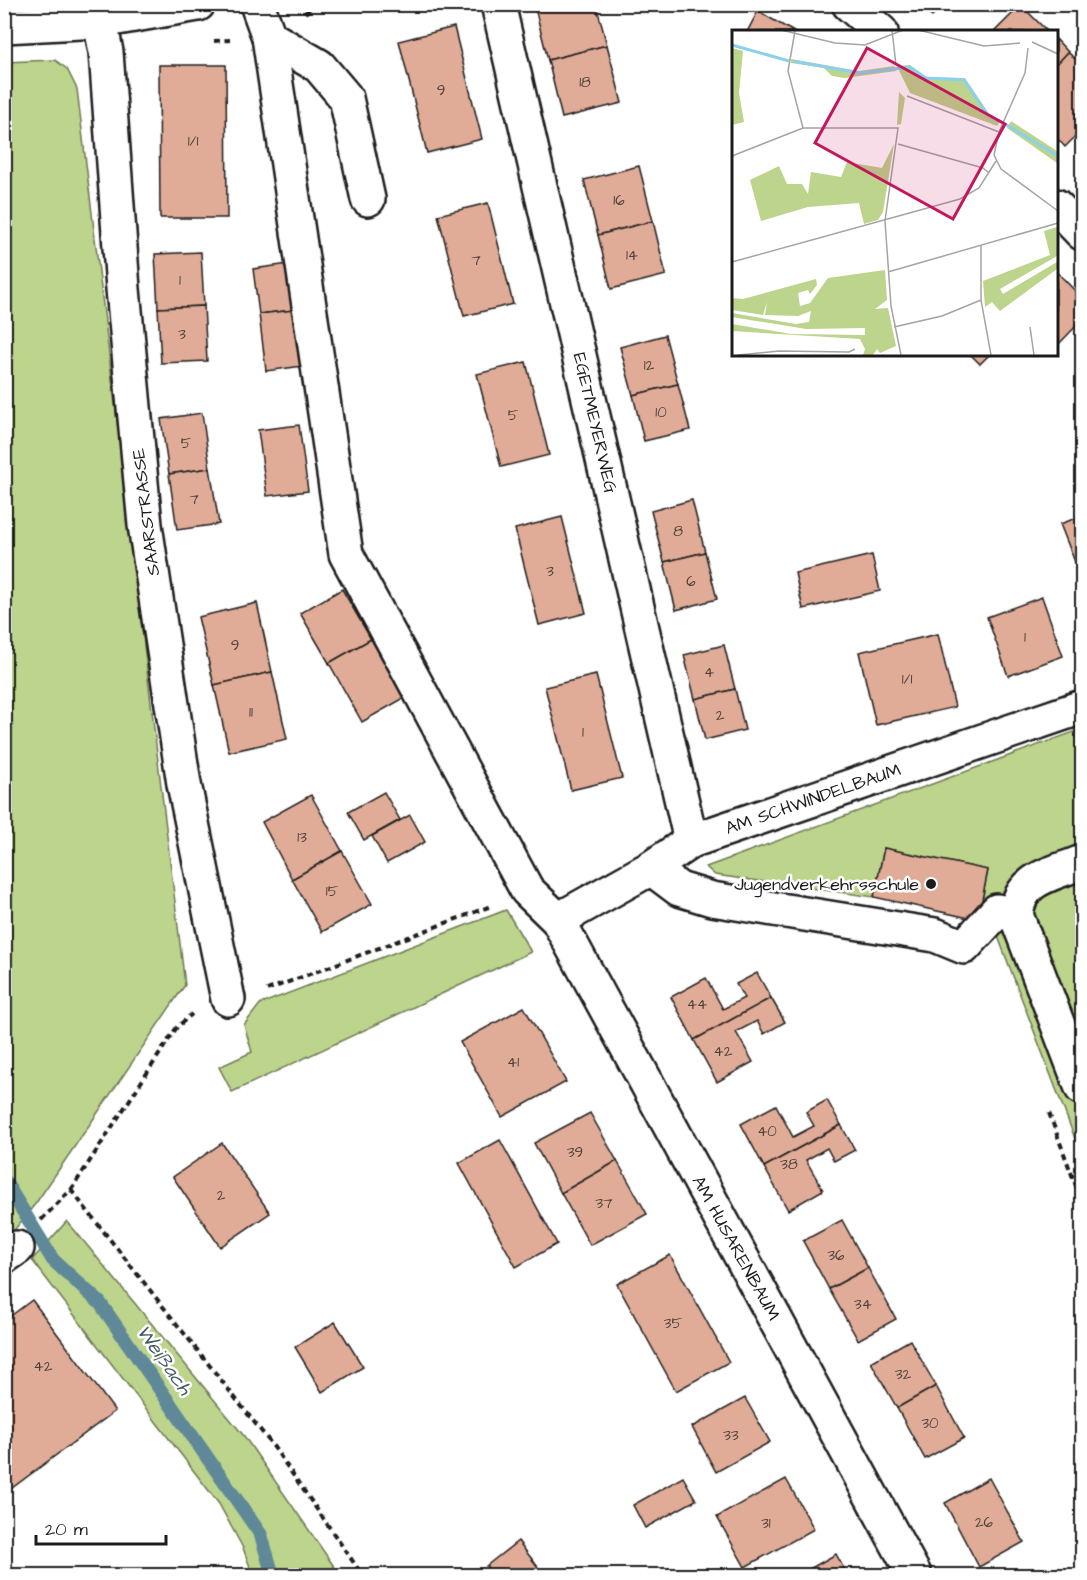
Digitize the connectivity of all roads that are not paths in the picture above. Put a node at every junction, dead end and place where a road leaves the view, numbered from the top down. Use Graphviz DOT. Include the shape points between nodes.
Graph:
graph roads {
  1 [pos="198,4"];
  2 [pos="257,4"];
  3 [pos="498,4"];
  4 [pos="849,4"];
  5 [pos="56,17"];
  6 [pos="100,21"];
  7 [pos="4,26"];
  8 [pos="879,30"];
  9 [pos="269,37"];
  10 [pos="368,199"];
  11 [pos="1057,207"];
  12 [pos="1083,232"];
  13 [pos="1083,707"];
  14 [pos="691,841"];
  15 [pos="1083,862"];
  16 [pos="651,868"];
  17 [pos="1016,915"];
  18 [pos="558,920"];
  19 [pos="228,999"];
  20 [pos="1081,1080"];
  21 [pos="915,1575"];
  1 -- 6 [label="street"];
  2 -- 9 [label="street, AM HUSARENBAUM"];
  3 -- 14 [label="street, EGETMEYERWEG"];
  4 -- 8 [label="street"];
  5 -- 6 [label="street"];
  5 -- 7 [label="street"];
  6 -- 19 [label="street, SAARSTRASSE" via="106,52 145,525 184,784"];
  9 -- 10 [label="street" via="319,66 346,98"];
  9 -- 18 [label="street, AM HUSARENBAUM" via="345,554 527,890"];
  11 -- 12 [label="street"];
  13 -- 14 [label="street, AM SCHWINDELBAUM"];
  14 -- 16 [label="street, AM SCHWINDELBAUM"];
  15 -- 17 [label="street" via="1026,886 1018,898"];
  16 -- 17 [label="street" via="679,889 712,899 935,935 964,947 997,911"];
  16 -- 18 [label="street, AM SCHWINDELBAUM"];
  17 -- 20 [label="street"];
  18 -- 21 [label="street, AM HUSARENBAUM"];
}
